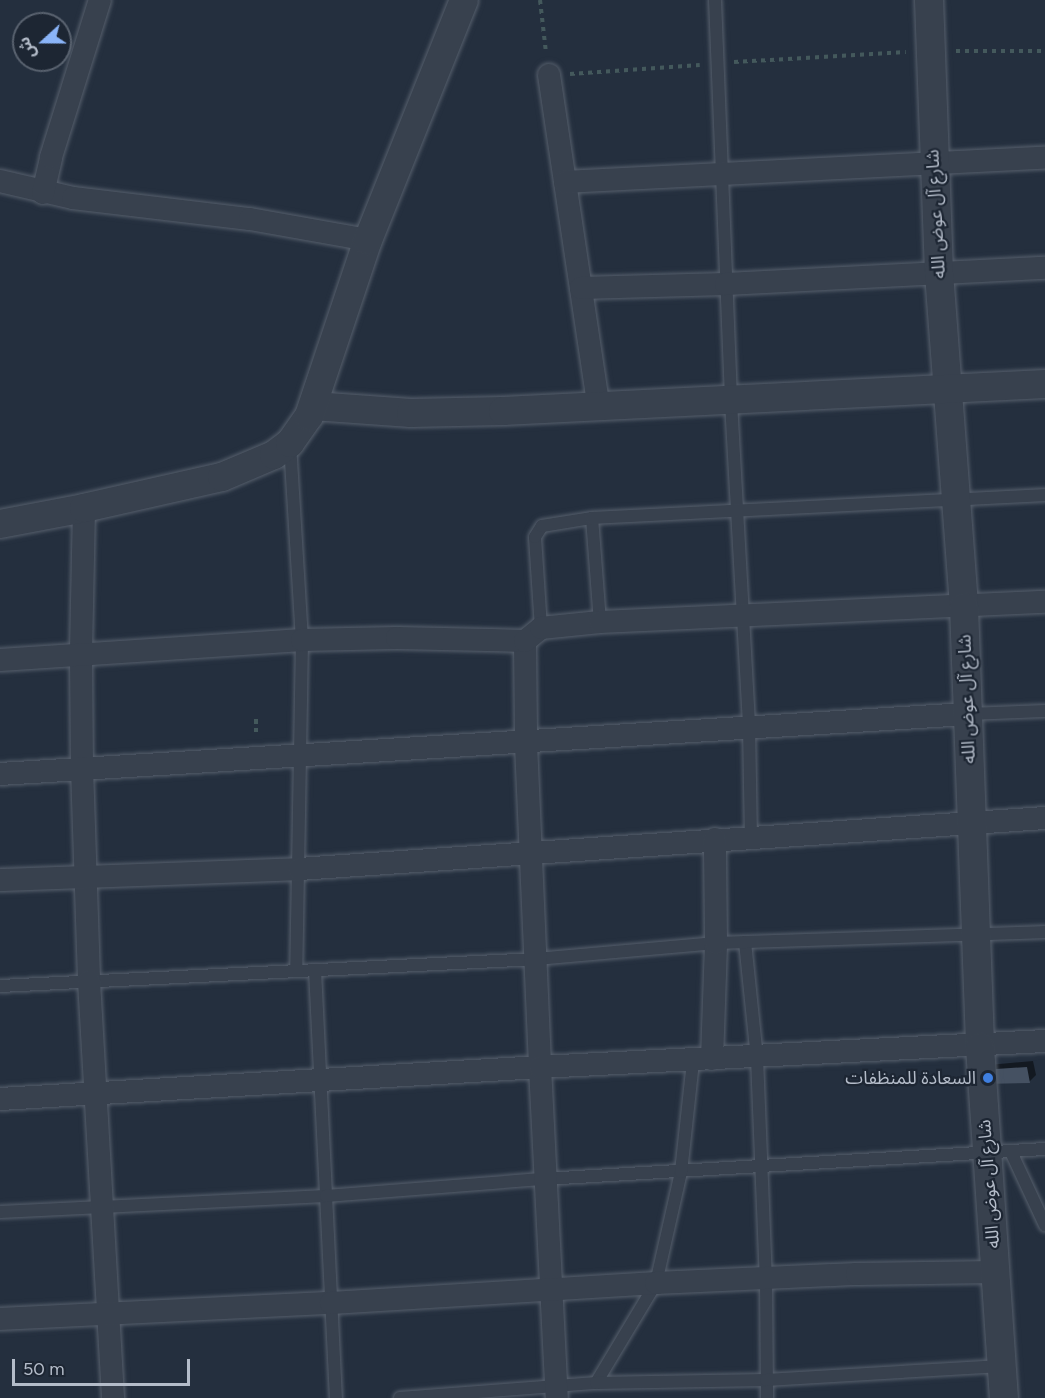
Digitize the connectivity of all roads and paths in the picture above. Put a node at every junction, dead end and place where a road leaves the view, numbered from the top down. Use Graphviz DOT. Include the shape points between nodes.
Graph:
graph roads {
  1 [pos="100,0"];
  2 [pos="464,0"];
  3 [pos="540,0"];
  4 [pos="715,0"];
  5 [pos="929,0"];
  6 [pos="929,51"];
  7 [pos="1045,51"];
  8 [pos="716,63"];
  9 [pos="549,75"];
  10 [pos="1045,158"];
  11 [pos="934,165"];
  12 [pos="723,172"];
  13 [pos="0,181"];
  14 [pos="565,182"];
  15 [pos="43,193"];
  16 [pos="368,240"];
  17 [pos="1045,268"];
  18 [pos="939,273"];
  19 [pos="726,284"];
  20 [pos="581,288"];
  21 [pos="1045,384"];
  22 [pos="947,390"];
  23 [pos="731,402"];
  24 [pos="598,404"];
  25 [pos="313,406"];
  26 [pos="290,444"];
  27 [pos="1045,495"];
  28 [pos="956,499"];
  29 [pos="84,508"];
  30 [pos="739,512"];
  31 [pos="592,518"];
  32 [pos="0,524"];
  33 [pos="1045,602"];
  34 [pos="964,607"];
  35 [pos="743,617"];
  36 [pos="600,622"];
  37 [pos="533,634"];
  38 [pos="302,640"];
  39 [pos="81,655"];
  40 [pos="0,660"];
  41 [pos="1045,711"];
  42 [pos="966,714"];
  43 [pos="749,726"];
  44 [pos="526,744"];
  45 [pos="300,755"];
  46 [pos="82,768"];
  47 [pos="0,774"];
  48 [pos="1045,818"];
  49 [pos="972,821"];
  50 [pos="751,836"];
  51 [pos="715,839"];
  52 [pos="532,852"];
  53 [pos="299,869"];
  54 [pos="86,876"];
  55 [pos="0,880"];
  56 [pos="1045,932"];
  57 [pos="976,933"];
  58 [pos="745,942"];
  59 [pos="716,943"];
  60 [pos="536,959"];
  61 [pos="315,970"];
  62 [pos="296,971"];
  63 [pos="89,981"];
  64 [pos="0,986"];
  65 [pos="1045,1041"];
  66 [pos="980,1047"];
  67 [pos="757,1058"];
  68 [pos="702,1060"];
  69 [pos="540,1067"];
  70 [pos="319,1081"];
  71 [pos="95,1095"];
  72 [pos="0,1099"];
  73 [pos="1045,1149"];
  74 [pos="999,1153"];
  75 [pos="761,1168"];
  76 [pos="681,1172"];
  77 [pos="544,1179"];
  78 [pos="326,1196"];
  79 [pos="103,1206"];
  80 [pos="0,1212"];
  81 [pos="1045,1225"];
  82 [pos="996,1272"];
  83 [pos="766,1279"];
  84 [pos="656,1283"];
  85 [pos="551,1289"];
  86 [pos="331,1303"];
  87 [pos="107,1313"];
  88 [pos="0,1319"];
  89 [pos="1002,1366"];
  90 [pos="766,1380"];
  91 [pos="596,1383"];
  92 [pos="557,1393"];
  93 [pos="113,1398"];
  94 [pos="336,1398"];
  95 [pos="400,1398"];
  96 [pos="767,1398"];
  97 [pos="1004,1398"];
  1 -- 15 [label="street"];
  2 -- 16 [label="street"];
  3 -- 9 [label="path"];
  4 -- 8 [label="lane"];
  5 -- 6 [label="street, شارع آل عوض الله"];
  6 -- 7 [label="path"];
  6 -- 8 [label="path"];
  6 -- 11 [label="street, شارع آل عوض الله"];
  8 -- 9 [label="path"];
  8 -- 12 [label="lane"];
  9 -- 14 [label="street"];
  10 -- 11 [label="street"];
  11 -- 12 [label="street"];
  11 -- 18 [label="street, شارع آل عوض الله"];
  12 -- 14 [label="street"];
  12 -- 19 [label="lane"];
  13 -- 15 [label="street"];
  14 -- 20 [label="street"];
  15 -- 16 [label="street" via="250,219"];
  16 -- 25 [label="street"];
  17 -- 18 [label="street"];
  18 -- 19 [label="street"];
  18 -- 22 [label="street, شارع آل عوض الله"];
  19 -- 20 [label="street"];
  19 -- 23 [label="lane"];
  20 -- 24 [label="street"];
  21 -- 22 [label="street"];
  22 -- 23 [label="street"];
  22 -- 28 [label="street, شارع آل عوض الله"];
  23 -- 24 [label="street"];
  23 -- 30 [label="lane"];
  24 -- 25 [label="street" via="411,413"];
  25 -- 26 [label="street"];
  26 -- 29 [label="street" via="222,477"];
  26 -- 38 [label="lane"];
  27 -- 28 [label="lane"];
  28 -- 30 [label="lane"];
  28 -- 34 [label="street, شارع آل عوض الله"];
  29 -- 32 [label="street"];
  29 -- 39 [label="street"];
  30 -- 31 [label="lane"];
  30 -- 35 [label="lane"];
  31 -- 36 [label="lane"];
  31 -- 37 [label="lane" via="542,526 535,537"];
  33 -- 34 [label="street"];
  34 -- 35 [label="street"];
  34 -- 42 [label="street, شارع آل عوض الله"];
  35 -- 36 [label="street"];
  35 -- 43 [label="lane"];
  36 -- 37 [label="street"];
  37 -- 38 [label="street"];
  37 -- 44 [label="street"];
  38 -- 39 [label="street"];
  38 -- 45 [label="lane"];
  39 -- 40 [label="street"];
  39 -- 46 [label="street"];
  41 -- 42 [label="lane"];
  42 -- 43 [label="street"];
  42 -- 49 [label="street, شارع آل عوض الله"];
  43 -- 44 [label="street"];
  43 -- 50 [label="lane"];
  44 -- 45 [label="street"];
  44 -- 52 [label="street"];
  45 -- 46 [label="street"];
  45 -- 53 [label="lane"];
  46 -- 47 [label="street"];
  46 -- 54 [label="street"];
  48 -- 49 [label="street"];
  49 -- 50 [label="street"];
  49 -- 57 [label="street, شارع آل عوض الله"];
  50 -- 51 [label="street"];
  51 -- 52 [label="street"];
  51 -- 59 [label="street"];
  52 -- 53 [label="street"];
  52 -- 60 [label="street"];
  53 -- 54 [label="street"];
  53 -- 62 [label="lane"];
  54 -- 55 [label="street"];
  54 -- 63 [label="street"];
  56 -- 57 [label="lane"];
  57 -- 58 [label="lane"];
  57 -- 66 [label="street, شارع آل عوض الله"];
  58 -- 59 [label="lane"];
  58 -- 67 [label="lane"];
  59 -- 60 [label="lane"];
  59 -- 68 [label="street"];
  60 -- 61 [label="lane"];
  60 -- 69 [label="street"];
  61 -- 62 [label="lane"];
  61 -- 70 [label="lane"];
  62 -- 63 [label="lane"];
  63 -- 64 [label="lane"];
  63 -- 71 [label="street"];
  65 -- 66 [label="street"];
  66 -- 67 [label="street"];
  66 -- 74 [label="street, شارع آل عوض الله"];
  67 -- 68 [label="street"];
  67 -- 75 [label="lane"];
  68 -- 69 [label="street"];
  68 -- 76 [label="lane"];
  69 -- 70 [label="street"];
  69 -- 77 [label="street"];
  70 -- 71 [label="street"];
  70 -- 78 [label="lane"];
  71 -- 72 [label="street"];
  71 -- 79 [label="street"];
  73 -- 74 [label="lane"];
  74 -- 75 [label="lane"];
  74 -- 81 [label="lane"];
  74 -- 82 [label="street, شارع آل عوض الله"];
  75 -- 76 [label="lane"];
  75 -- 83 [label="lane"];
  76 -- 77 [label="lane"];
  76 -- 84 [label="lane"];
  77 -- 78 [label="lane"];
  77 -- 85 [label="street"];
  78 -- 79 [label="lane"];
  78 -- 86 [label="lane"];
  79 -- 80 [label="lane"];
  79 -- 87 [label="street"];
  82 -- 83 [label="street"];
  82 -- 89 [label="street, شارع آل عوض الله"];
  83 -- 84 [label="street"];
  83 -- 90 [label="lane"];
  84 -- 85 [label="street"];
  84 -- 91 [label="lane"];
  85 -- 86 [label="street"];
  85 -- 92 [label="street"];
  86 -- 87 [label="street"];
  86 -- 94 [label="lane"];
  87 -- 88 [label="street"];
  87 -- 93 [label="street"];
  89 -- 90 [label="lane"];
  89 -- 97 [label="street, شارع آل عوض الله"];
  90 -- 91 [label="lane"];
  90 -- 96 [label="lane"];
  91 -- 92 [label="lane"];
  92 -- 95 [label="lane"];
}
